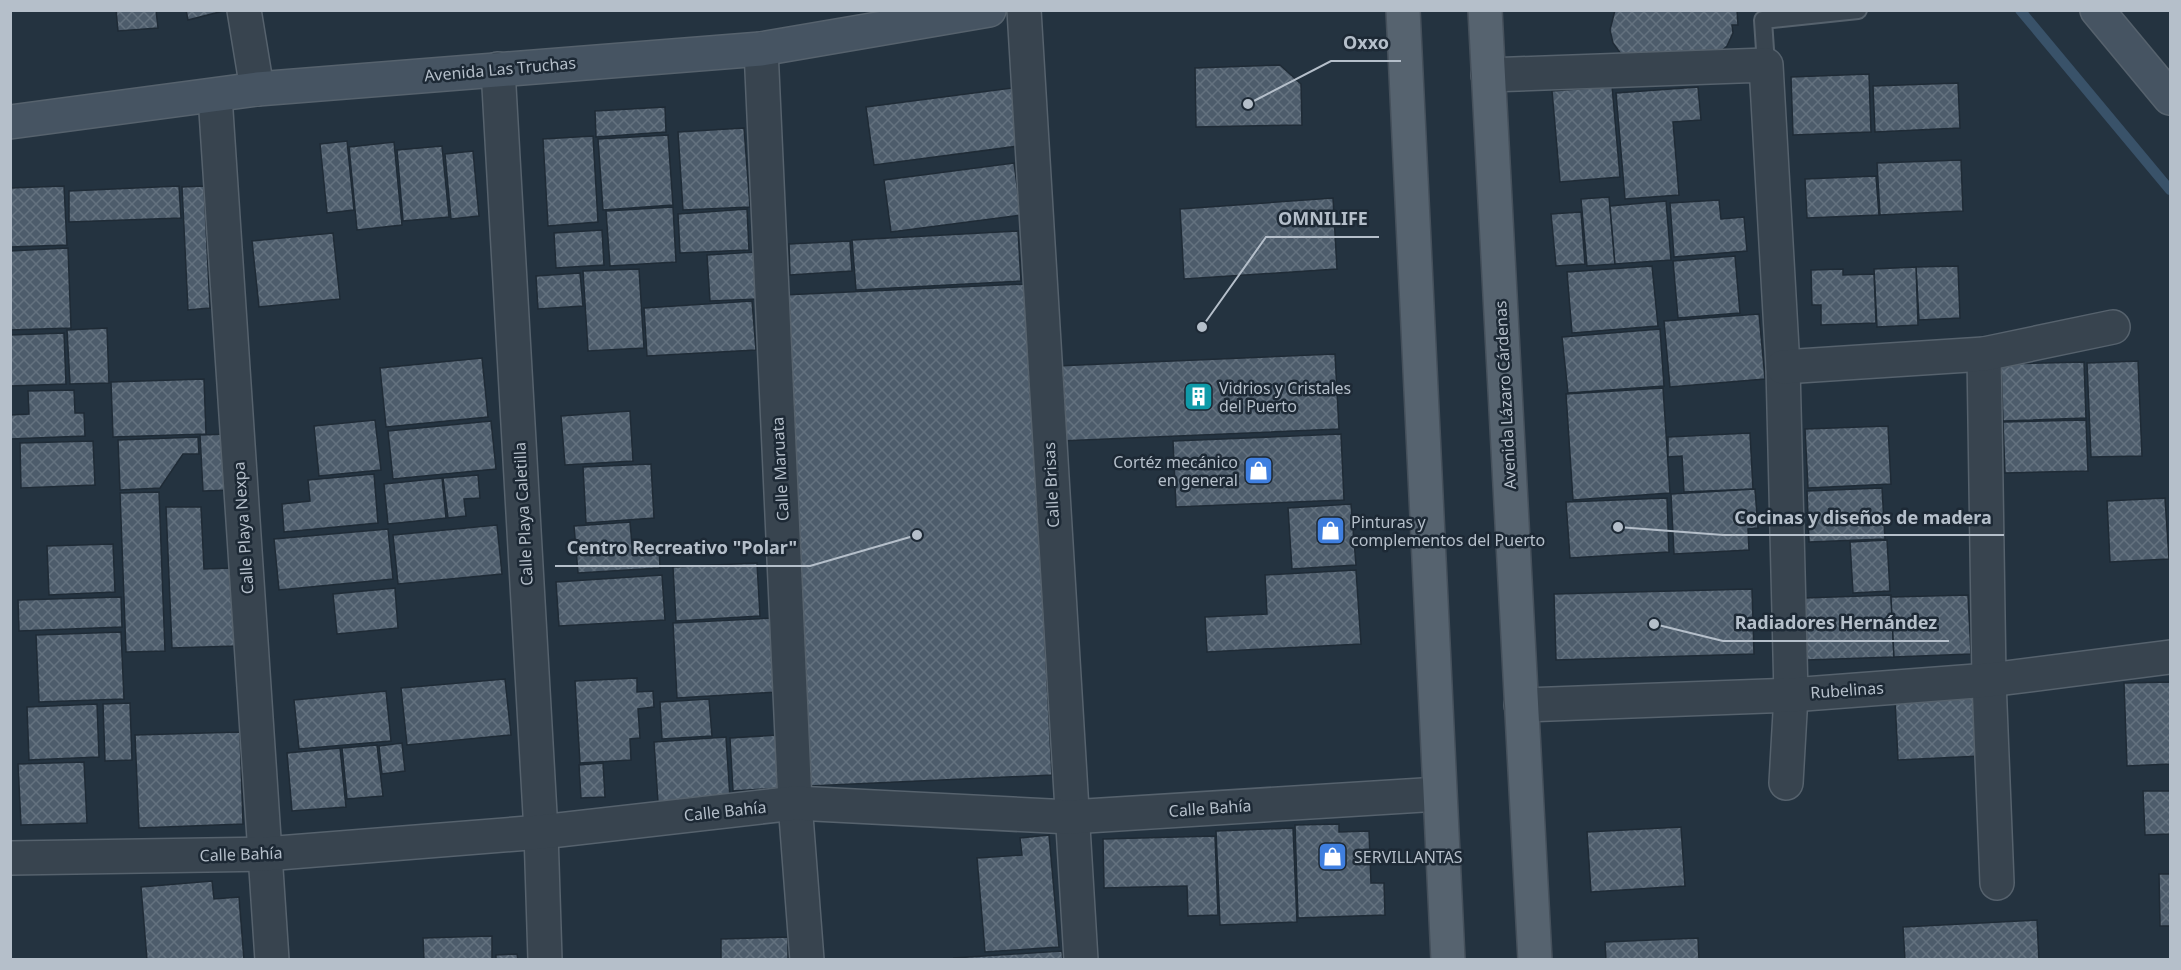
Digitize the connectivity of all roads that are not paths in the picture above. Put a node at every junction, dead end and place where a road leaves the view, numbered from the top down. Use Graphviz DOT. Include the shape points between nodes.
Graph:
graph roads {
  1 [pos="244,10"];
  2 [pos="989,10"];
  3 [pos="1024,10"];
  4 [pos="1403,10"];
  5 [pos="1485,10"];
  6 [pos="1858,10"];
  7 [pos="2097,10"];
  8 [pos="760,49"];
  9 [pos="1766,65"];
  10 [pos="498,69"];
  11 [pos="1488,75"];
  12 [pos="257,89"];
  13 [pos="215,96"];
  14 [pos="2170,98"];
  15 [pos="10,122"];
  16 [pos="2114,327"];
  17 [pos="1984,354"];
  18 [pos="1783,366"];
  19 [pos="2170,657"];
  20 [pos="1989,680"];
  21 [pos="1791,695"];
  22 [pos="1521,705"];
  23 [pos="1786,783"];
  24 [pos="1439,794"];
  25 [pos="795,803"];
  26 [pos="1070,817"];
  27 [pos="541,832"];
  28 [pos="265,854"];
  29 [pos="10,858"];
  30 [pos="1996,883"];
  31 [pos="272,960"];
  32 [pos="545,960"];
  33 [pos="807,960"];
  34 [pos="1081,960"];
  35 [pos="1448,960"];
  36 [pos="1535,960"];
  1 -- 12 [label="street"];
  2 -- 8 [label="street, Avenida Las Truchas"];
  3 -- 26 [label="street, Calle Brisas"];
  4 -- 24 [label="main road"];
  5 -- 11 [label="main road, Avenida Lázaro Cárdenas"];
  6 -- 9 [label="lane" via="1763,20"];
  7 -- 14 [label="street"];
  8 -- 10 [label="street, Avenida Las Truchas"];
  8 -- 25 [label="street, Calle Maruata"];
  9 -- 11 [label="street"];
  9 -- 18 [label="street"];
  10 -- 12 [label="street, Avenida Las Truchas"];
  10 -- 27 [label="street, Calle Playa Caletilla"];
  11 -- 22 [label="main road, Avenida Lázaro Cárdenas"];
  12 -- 13 [label="street, Avenida Las Truchas"];
  13 -- 15 [label="street, Avenida Las Truchas"];
  13 -- 28 [label="street, Calle Playa Nexpa"];
  16 -- 17 [label="street"];
  17 -- 18 [label="street"];
  17 -- 20 [label="street"];
  18 -- 21 [label="street"];
  19 -- 20 [label="street, Rubelinas"];
  20 -- 21 [label="street, Rubelinas"];
  20 -- 30 [label="street"];
  21 -- 22 [label="street, Rubelinas"];
  21 -- 23 [label="street"];
  22 -- 36 [label="main road, Avenida Lázaro Cárdenas"];
  24 -- 26 [label="street, Calle Bahía"];
  24 -- 35 [label="main road"];
  25 -- 26 [label="street, Calle Bahía"];
  25 -- 27 [label="street, Calle Bahía"];
  25 -- 33 [label="street, Calle Maruata"];
  26 -- 34 [label="street, Calle Brisas"];
  27 -- 28 [label="street, Calle Bahía"];
  27 -- 32 [label="street, Calle Playa Caletilla"];
  28 -- 29 [label="street, Calle Bahía"];
  28 -- 31 [label="street, Calle Playa Nexpa"];
}
